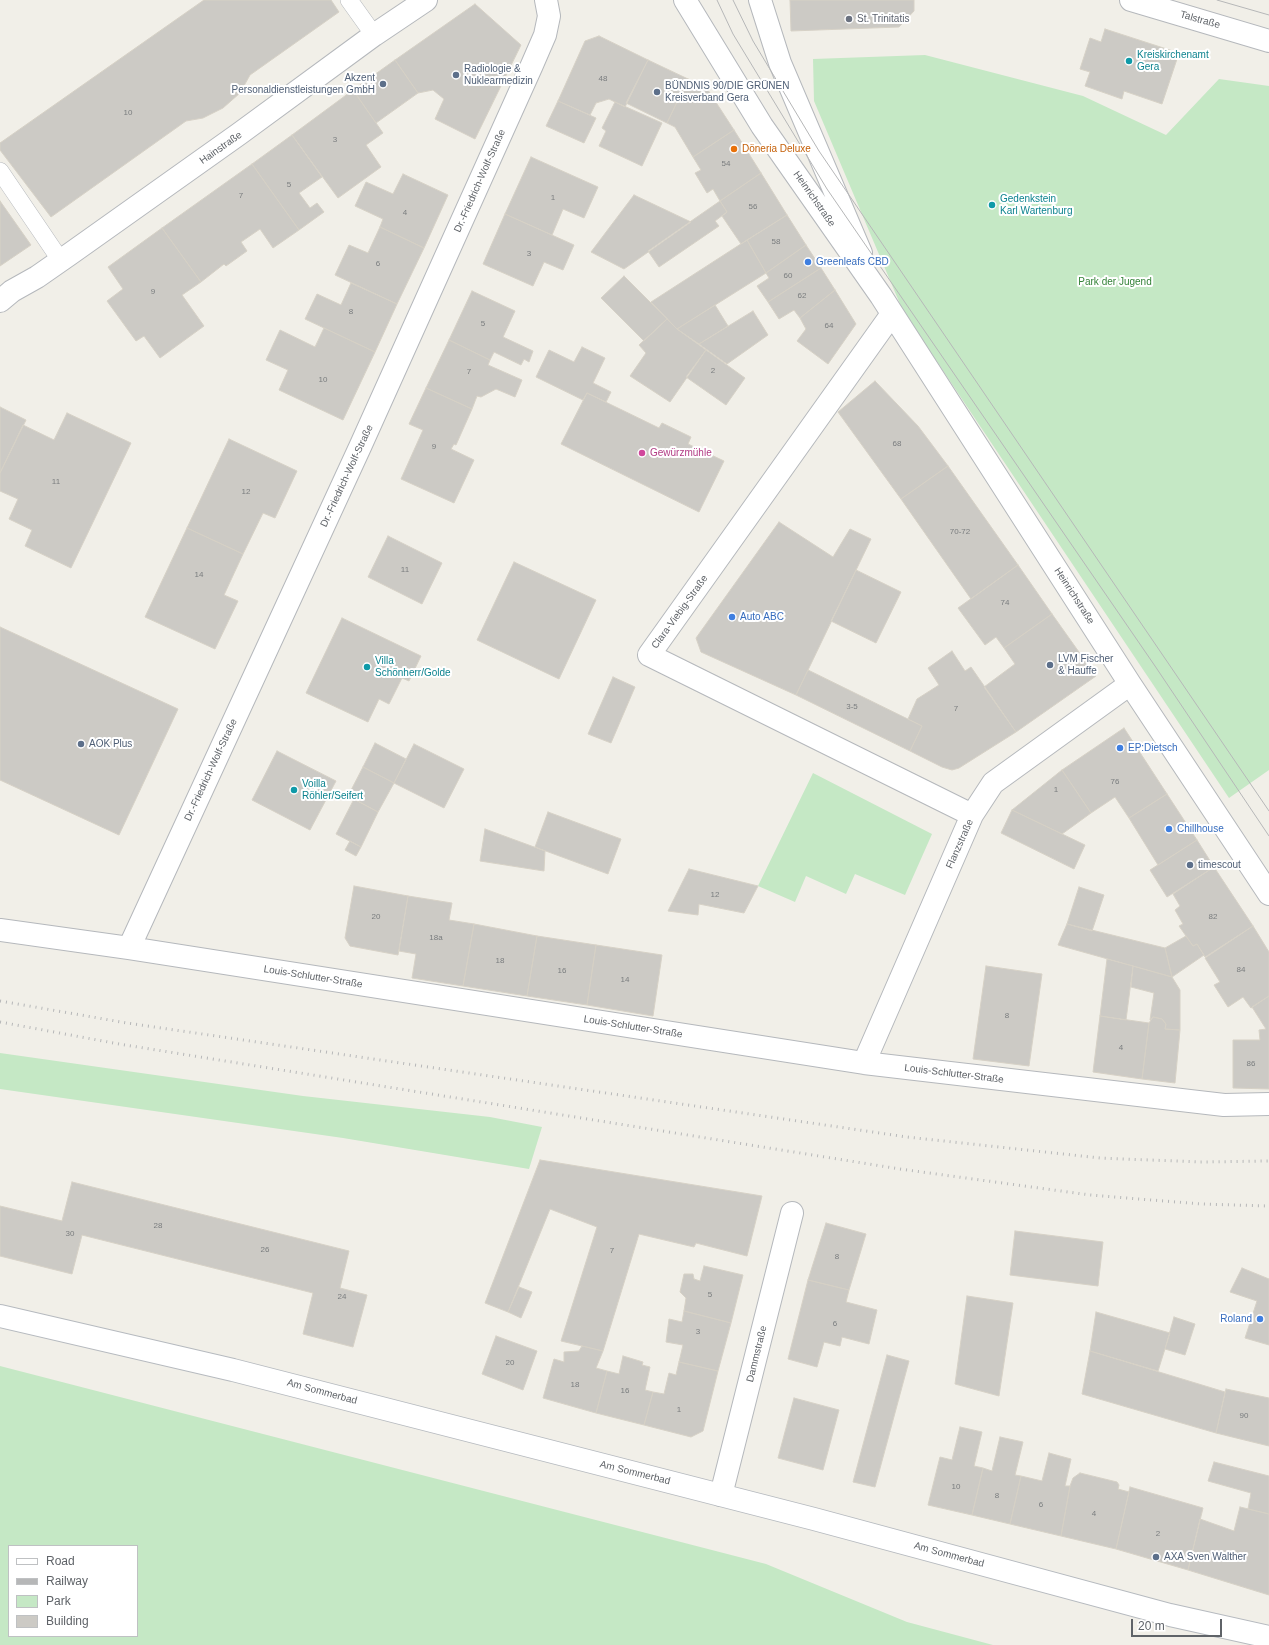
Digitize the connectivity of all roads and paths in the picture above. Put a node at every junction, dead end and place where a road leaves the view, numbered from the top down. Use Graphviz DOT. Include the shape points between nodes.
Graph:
graph roads {
  1 [pos="349,0"];
  2 [pos="426,0"];
  3 [pos="546,0"];
  4 [pos="685,0"];
  5 [pos="760,0"];
  6 [pos="1131,0"];
  7 [pos="374,35"];
  8 [pos="1269,41"];
  9 [pos="0,171"];
  10 [pos="61,261"];
  11 [pos="4,294"];
  12 [pos="881,296"];
  13 [pos="892,314"];
  14 [pos="1130,684"];
  15 [pos="972,815"];
  16 [pos="1269,894"];
  17 [pos="0,930"];
  18 [pos="129,948"];
  19 [pos="864,1063"];
  20 [pos="1269,1104"];
  21 [pos="792,1213"];
  22 [pos="0,1316"];
  23 [pos="721,1495"];
  24 [pos="1269,1637"];
  1 -- 7 [label="lane"];
  2 -- 7 [label="street, Hainstraße"];
  3 -- 18 [label="street, Dr.-Friedrich-Wolf-Straße" via="549,16 528,72 360,447"];
  4 -- 12 [label="street, Heinrichstraße" via="762,126"];
  5 -- 12 [label="street, Heinrichstraße" via="780,62"];
  6 -- 8 [label="street, Talstraße"];
  7 -- 10 [label="street, Hainstraße"];
  9 -- 10 [label="lane"];
  10 -- 11 [label="street, Hainstraße"];
  12 -- 13 [label="street, Heinrichstraße"];
  13 -- 14 [label="street, Heinrichstraße"];
  13 -- 15 [label="street, Clara-Viebig-Straße" via="649,654"];
  14 -- 15 [label="street, Flanzstraße" via="993,783"];
  14 -- 16 [label="street, Heinrichstraße"];
  15 -- 19 [label="street, Flanzstraße"];
  17 -- 18 [label="street, Louis-Schlutter-Straße"];
  18 -- 19 [label="street, Louis-Schlutter-Straße"];
  19 -- 20 [label="street, Louis-Schlutter-Straße" via="1224,1105"];
  21 -- 23 [label="street, Dammstraße"];
  22 -- 23 [label="street, Am Sommerbad" via="233,1370"];
  23 -- 24 [label="street, Am Sommerbad" via="1170,1615"];
}
